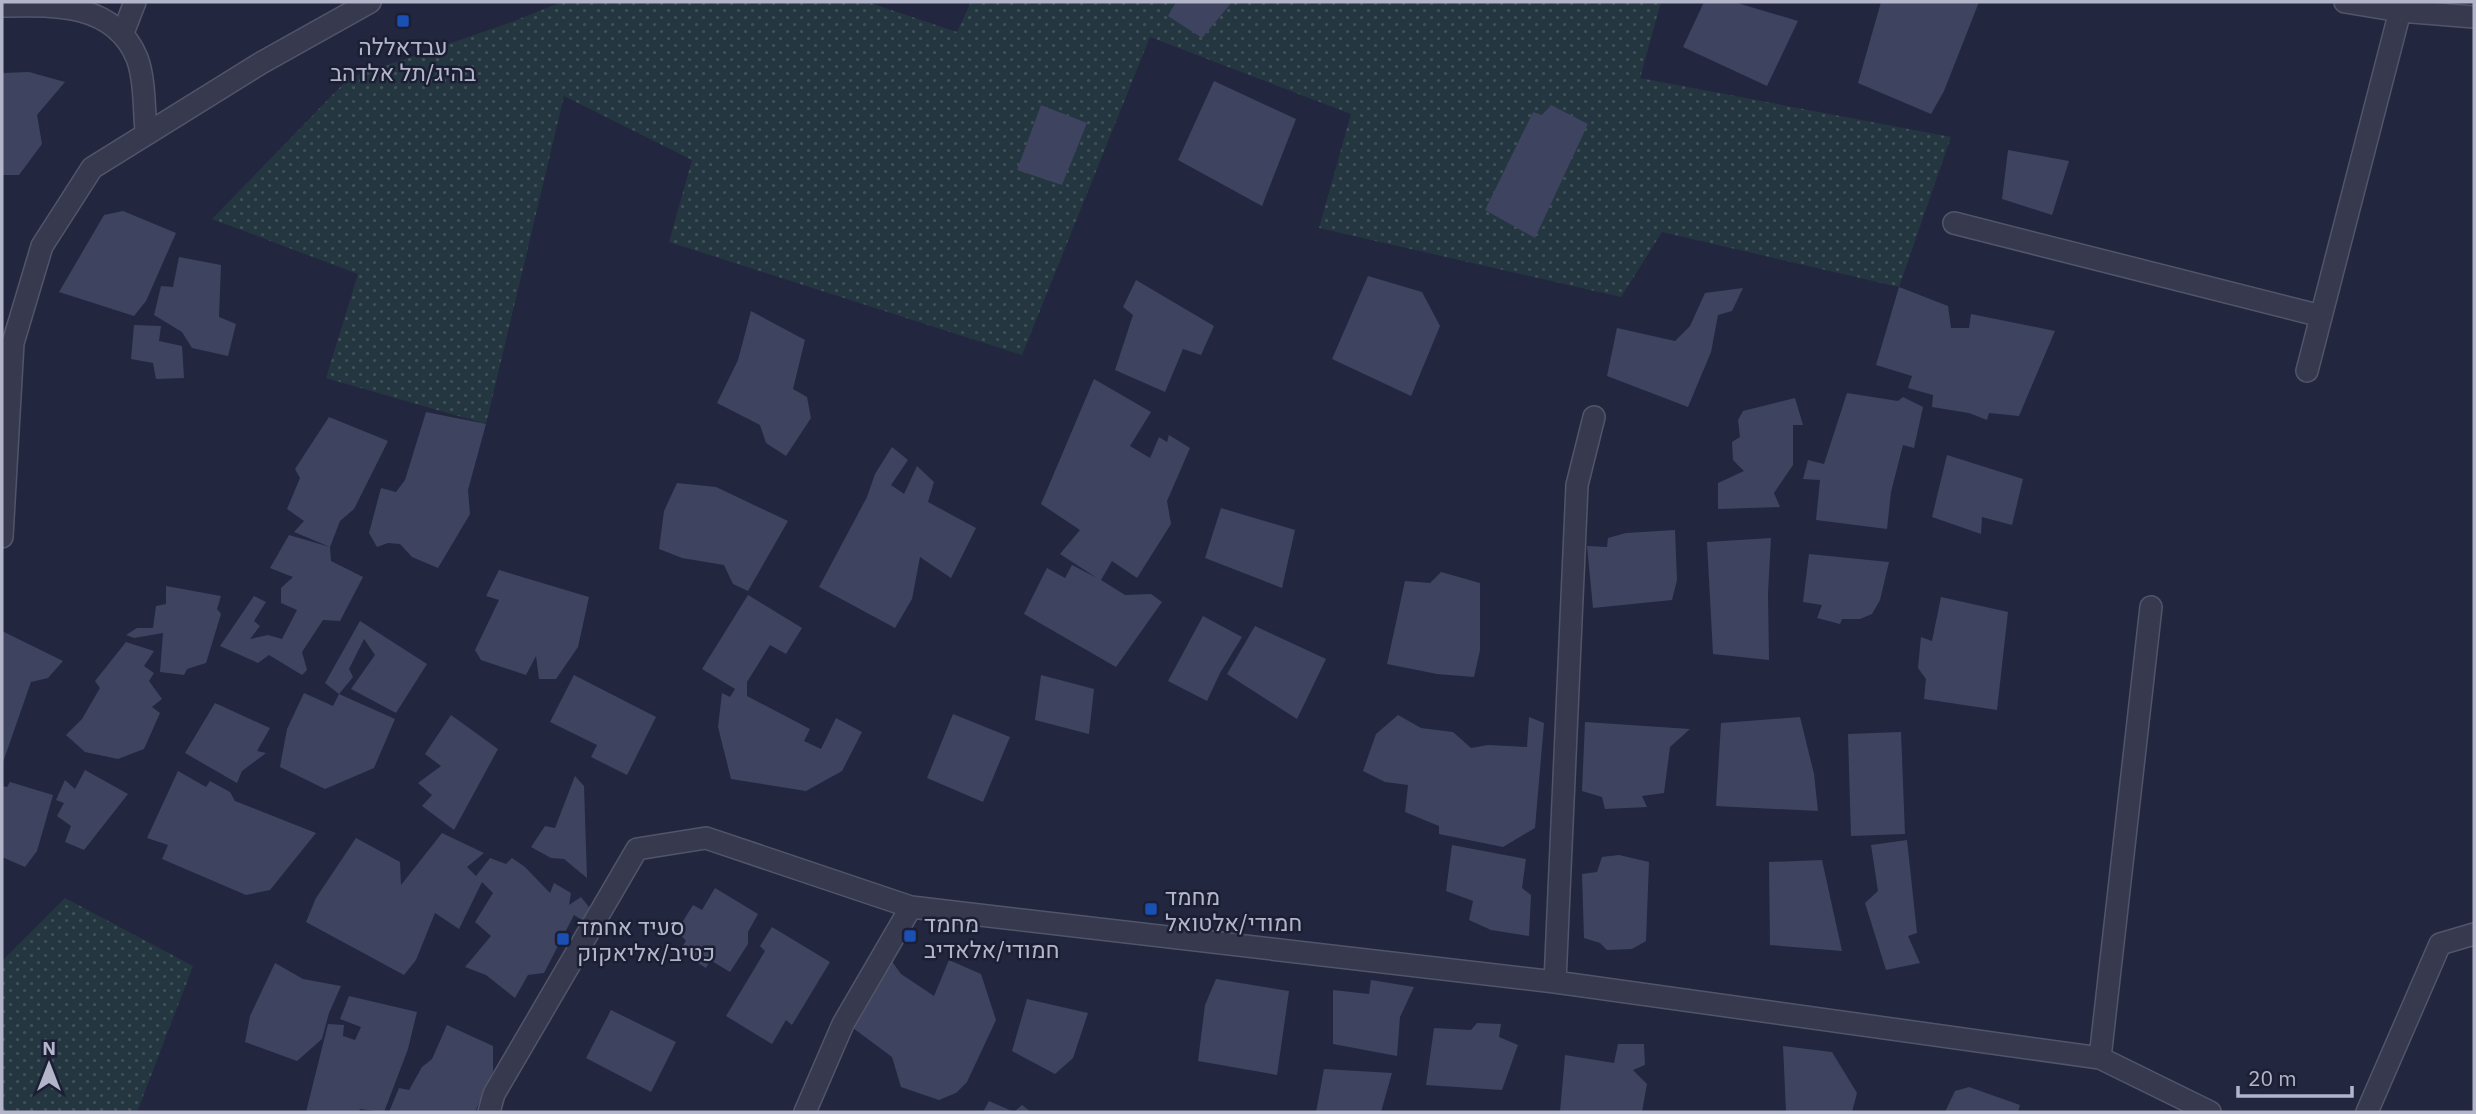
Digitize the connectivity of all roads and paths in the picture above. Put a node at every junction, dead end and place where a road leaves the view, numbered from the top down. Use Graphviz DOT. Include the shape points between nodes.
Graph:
graph roads {
  1 [pos="135,2"];
  2 [pos="370,2"];
  3 [pos="2345,2"];
  4 [pos="2,6"];
  5 [pos="2400,11"];
  6 [pos="2474,17"];
  7 [pos="123,33"];
  8 [pos="146,132"];
  9 [pos="1954,223"];
  10 [pos="2321,316"];
  11 [pos="2307,371"];
  12 [pos="1594,417"];
  13 [pos="2,537"];
  14 [pos="2151,607"];
  15 [pos="911,906"];
  16 [pos="2474,933"];
  17 [pos="1555,982"];
  18 [pos="2100,1058"];
  19 [pos="489,1112"];
  20 [pos="805,1112"];
  21 [pos="2210,1112"];
  22 [pos="2367,1112"];
  1 -- 7 [label="street"];
  2 -- 8 [label="street"];
  3 -- 5 [label="street"];
  4 -- 7 [label="street" via="50,5 97,14"];
  5 -- 6 [label="street"];
  5 -- 10 [label="street"];
  7 -- 8 [label="street" via="138,59"];
  8 -- 13 [label="street" via="92,168 42,246 13,343"];
  9 -- 10 [label="street"];
  10 -- 11 [label="street"];
  12 -- 17 [label="street" via="1577,485"];
  14 -- 18 [label="street"];
  15 -- 17 [label="street"];
  15 -- 19 [label="street" via="706,838 637,849 494,1094"];
  15 -- 20 [label="street" via="843,1024"];
  16 -- 22 [label="street" via="2440,944"];
  17 -- 18 [label="street"];
  18 -- 21 [label="street"];
}
